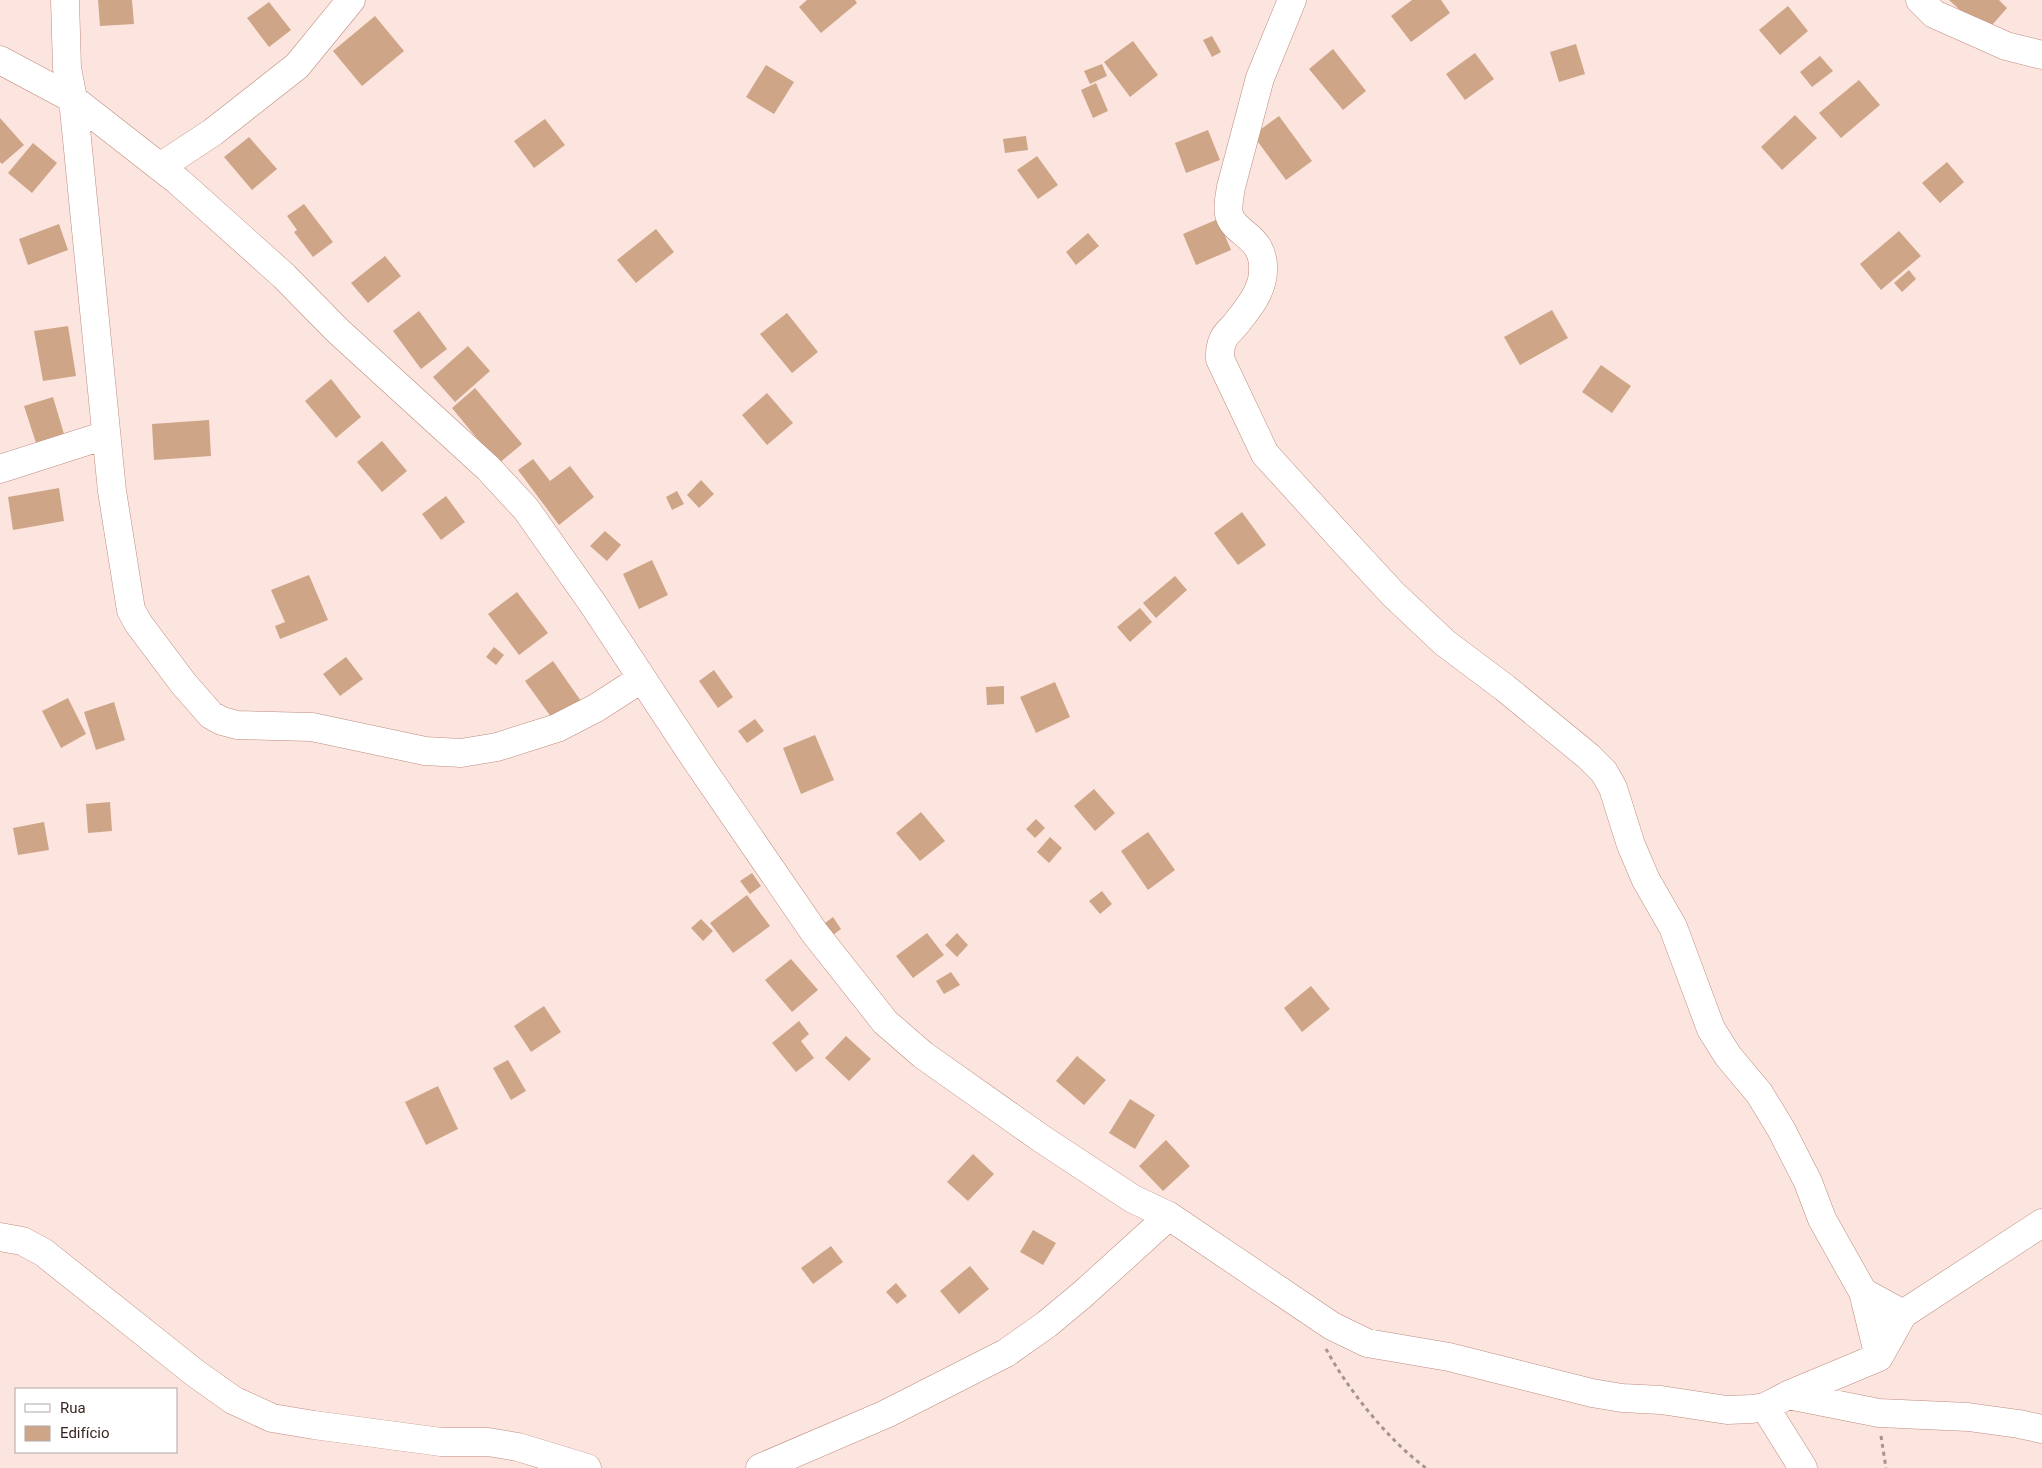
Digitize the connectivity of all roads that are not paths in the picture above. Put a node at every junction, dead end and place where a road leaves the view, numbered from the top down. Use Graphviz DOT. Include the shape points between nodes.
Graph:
graph roads {
  1 [pos="65,0"];
  2 [pos="351,0"];
  3 [pos="1292,0"];
  4 [pos="1920,0"];
  5 [pos="2042,55"];
  6 [pos="0,60"];
  7 [pos="73,99"];
  8 [pos="160,167"];
  9 [pos="106,435"];
  10 [pos="0,469"];
  11 [pos="641,679"];
  12 [pos="1169,1216"];
  13 [pos="2042,1223"];
  14 [pos="0,1237"];
  15 [pos="1863,1292"];
  16 [pos="1903,1314"];
  17 [pos="1880,1357"];
  18 [pos="1777,1401"];
  19 [pos="2042,1429"];
  20 [pos="587,1468"];
  21 [pos="760,1468"];
  22 [pos="1803,1468"];
  1 -- 7 [label="street" via="67,68"];
  2 -- 8 [label="street" via="297,66 213,132"];
  3 -- 15 [label="street" via="1260,78 1229,204 1232,221 1252,239 1263,257 1263,273 1253,301 1223,338 1220,359 1265,454 1350,548 1445,643 1505,688 1604,772 1613,788 1646,880 1673,927 1711,1029 1728,1056 1760,1093 1781,1129 1808,1182 1822,1219"];
  4 -- 5 [label="street" via="1934,14 2006,46"];
  6 -- 7 [label="street"];
  7 -- 8 [label="street"];
  7 -- 9 [label="street"];
  8 -- 11 [label="street" via="217,214 501,482 526,509"];
  9 -- 10 [label="street"];
  9 -- 11 [label="street" via="133,615 183,682 211,715 222,721 236,725 312,727 425,751 461,753 498,747 557,728"];
  11 -- 12 [label="street" via="814,932 885,1022 923,1055 1042,1139 1133,1199"];
  12 -- 18 [label="street" via="1305,1310 1367,1342 1449,1357 1622,1398 1727,1410"];
  12 -- 21 [label="street" via="1083,1294 1006,1353 886,1414"];
  13 -- 16 [label="street"];
  14 -- 20 [label="street" via="22,1241 44,1252 196,1373 234,1400 272,1418 441,1442 488,1442 518,1447"];
  15 -- 16 [label="street"];
  15 -- 17 [label="street"];
  16 -- 17 [label="street"];
  17 -- 18 [label="street"];
  18 -- 19 [label="street" via="1879,1413 1968,1417"];
  18 -- 22 [label="street"];
}
